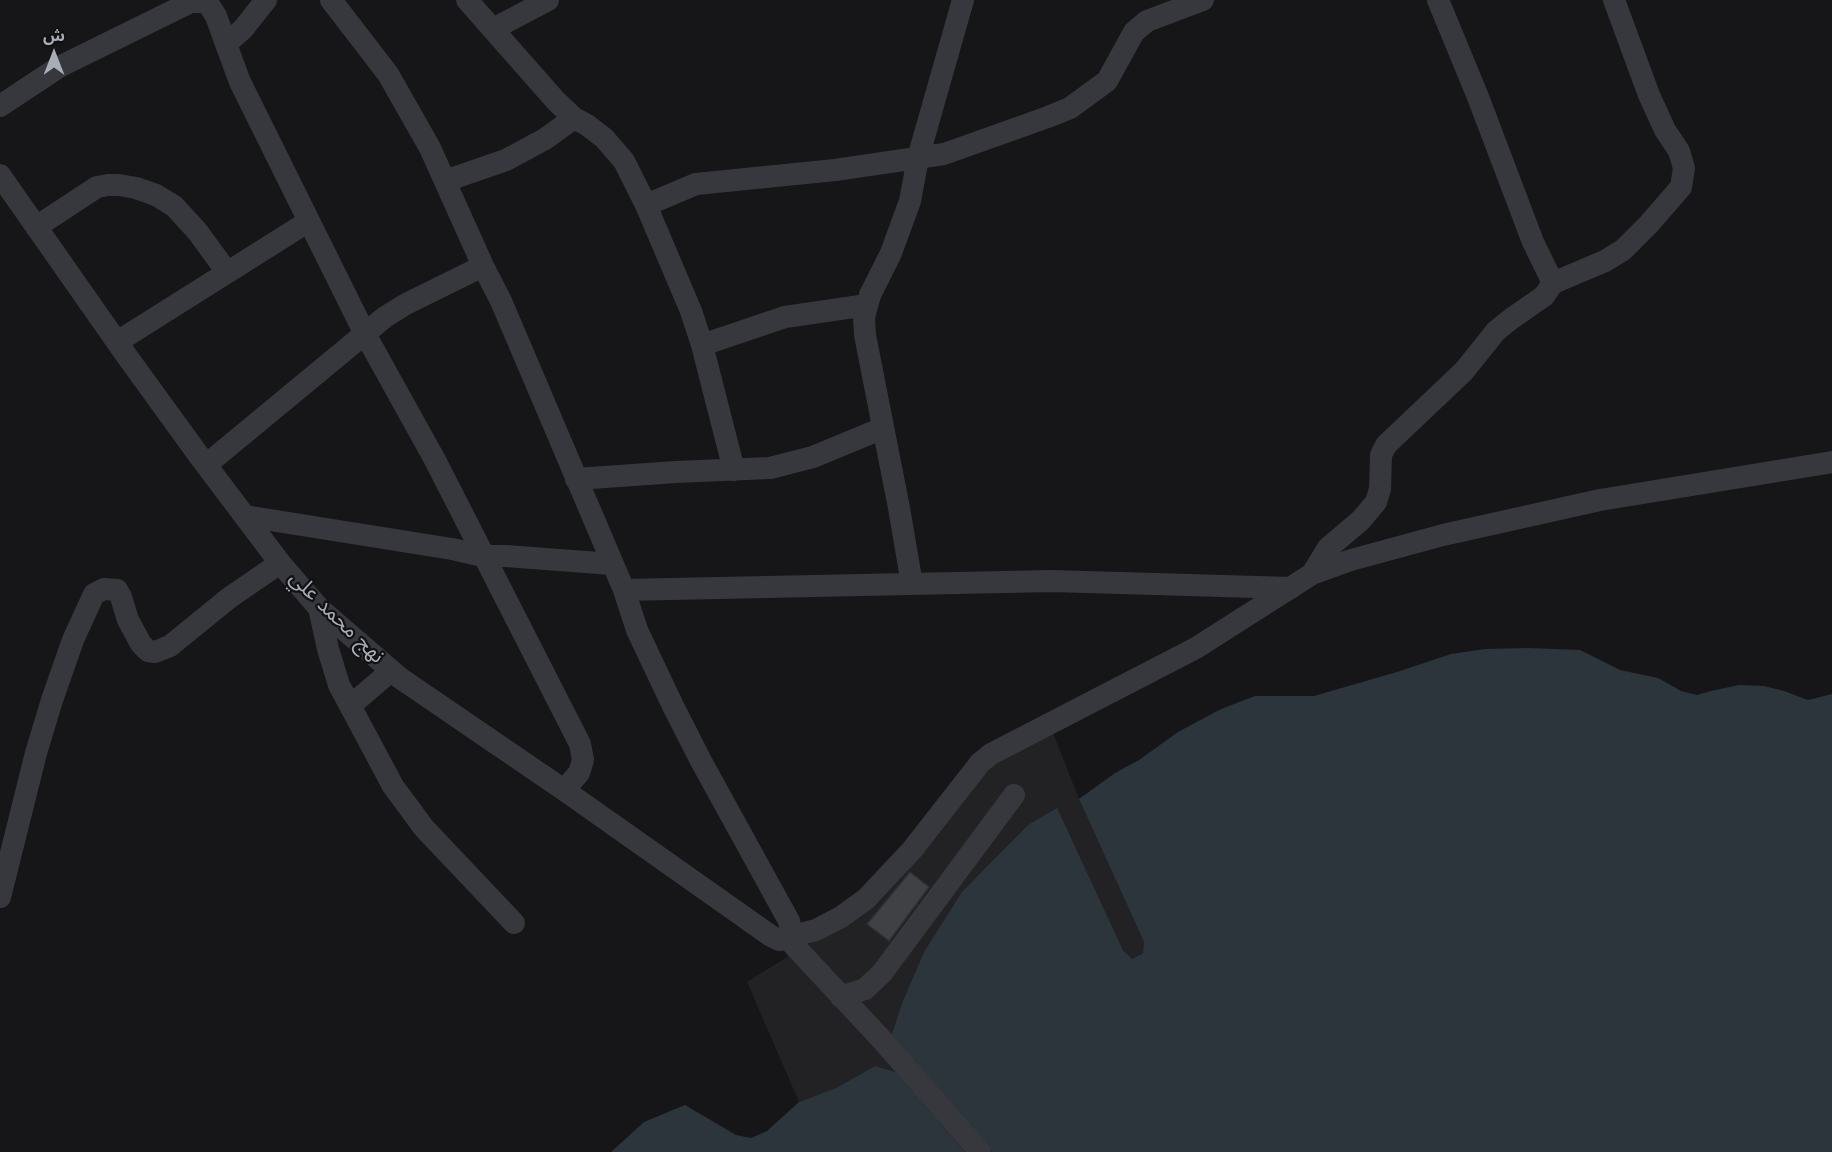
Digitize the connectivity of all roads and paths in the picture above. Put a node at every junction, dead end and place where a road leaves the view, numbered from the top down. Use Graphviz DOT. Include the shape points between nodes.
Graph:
graph roads {
  1 [pos="266,0"];
  2 [pos="331,0"];
  3 [pos="467,0"];
  4 [pos="548,0"];
  5 [pos="963,0"];
  6 [pos="1203,0"];
  7 [pos="1438,0"];
  8 [pos="1618,2"];
  9 [pos="493,29"];
  10 [pos="226,44"];
  11 [pos="0,106"];
  12 [pos="574,118"];
  13 [pos="918,158"];
  14 [pos="0,176"];
  15 [pos="446,181"];
  16 [pos="646,205"];
  17 [pos="309,221"];
  18 [pos="36,227"];
  19 [pos="483,266"];
  20 [pos="227,272"];
  21 [pos="1553,283"];
  22 [pos="867,305"];
  23 [pos="364,332"];
  24 [pos="117,342"];
  25 [pos="702,345"];
  26 [pos="884,428"];
  27 [pos="1832,462"];
  28 [pos="206,465"];
  29 [pos="734,470"];
  30 [pos="576,479"];
  31 [pos="245,516"];
  32 [pos="483,556"];
  33 [pos="280,563"];
  34 [pos="612,564"];
  35 [pos="1312,574"];
  36 [pos="912,584"];
  37 [pos="1291,588"];
  38 [pos="624,590"];
  39 [pos="319,608"];
  40 [pos="391,671"];
  41 [pos="350,706"];
  42 [pos="564,790"];
  43 [pos="1014,795"];
  44 [pos="0,897"];
  45 [pos="514,923"];
  46 [pos="790,938"];
  47 [pos="841,997"];
  48 [pos="980,1152"];
  1 -- 10 [label="street"];
  2 -- 15 [label="street" via="388,74"];
  3 -- 9 [label="street"];
  4 -- 9 [label="street"];
  5 -- 13 [label="street"];
  6 -- 13 [label="street" via="1143,24 1125,46 1107,81 1070,108 944,154"];
  7 -- 21 [label="street" via="1533,242"];
  8 -- 21 [label="street" via="1649,94 1679,151 1684,168 1681,187 1623,250"];
  9 -- 12 [label="street"];
  10 -- 11 [label="street" via="209,5 190,2 59,67"];
  10 -- 17 [label="street" via="240,82"];
  12 -- 15 [label="street" via="506,160"];
  12 -- 16 [label="street" via="604,138 624,161"];
  13 -- 16 [label="street" via="696,184"];
  13 -- 22 [label="street" via="910,201"];
  14 -- 18 [label="street, نهج محمد علي"];
  15 -- 19 [label="street"];
  16 -- 25 [label="street"];
  17 -- 20 [label="street"];
  17 -- 23 [label="street"];
  18 -- 20 [label="street" via="97,187 136,188 174,206"];
  18 -- 24 [label="street, نهج محمد علي"];
  19 -- 23 [label="street" via="406,304"];
  19 -- 30 [label="street"];
  20 -- 24 [label="street"];
  21 -- 35 [label="street" via="1544,296 1496,331 1464,371 1386,445 1381,455 1376,502 1328,548"];
  22 -- 25 [label="street" via="785,317"];
  22 -- 26 [label="street" via="865,335"];
  23 -- 28 [label="street"];
  23 -- 32 [label="street"];
  24 -- 28 [label="street, نهج محمد علي"];
  25 -- 29 [label="street"];
  26 -- 29 [label="street" via="813,457 770,468"];
  26 -- 36 [label="street"];
  27 -- 35 [label="street" via="1600,500 1443,535"];
  28 -- 31 [label="street, نهج محمد علي"];
  29 -- 30 [label="street"];
  30 -- 34 [label="street"];
  31 -- 32 [label="street"];
  31 -- 33 [label="street, نهج محمد علي"];
  32 -- 34 [label="street"];
  32 -- 42 [label="street" via="580,744 583,760 579,773"];
  33 -- 39 [label="street, نهج محمد علي"];
  33 -- 44 [label="street" via="170,646 155,652 141,644 117,590 104,589 94,594 52,700"];
  34 -- 38 [label="street"];
  35 -- 37 [label="street"];
  36 -- 37 [label="street" via="1052,581"];
  36 -- 38 [label="street"];
  37 -- 46 [label="street" via="1196,648 985,758 912,850 866,899 816,930"];
  38 -- 46 [label="street" via="637,630 673,706 789,921"];
  39 -- 40 [label="street, نهج محمد علي"];
  39 -- 41 [label="street" via="333,669"];
  40 -- 41 [label="street"];
  40 -- 42 [label="street, نهج محمد علي"];
  41 -- 45 [label="street" via="393,786 424,828"];
  42 -- 46 [label="street, نهج محمد علي" via="771,936"];
  43 -- 47 [label="street" via="882,973 865,988"];
  46 -- 47 [label="street"];
  47 -- 48 [label="street"];
}
